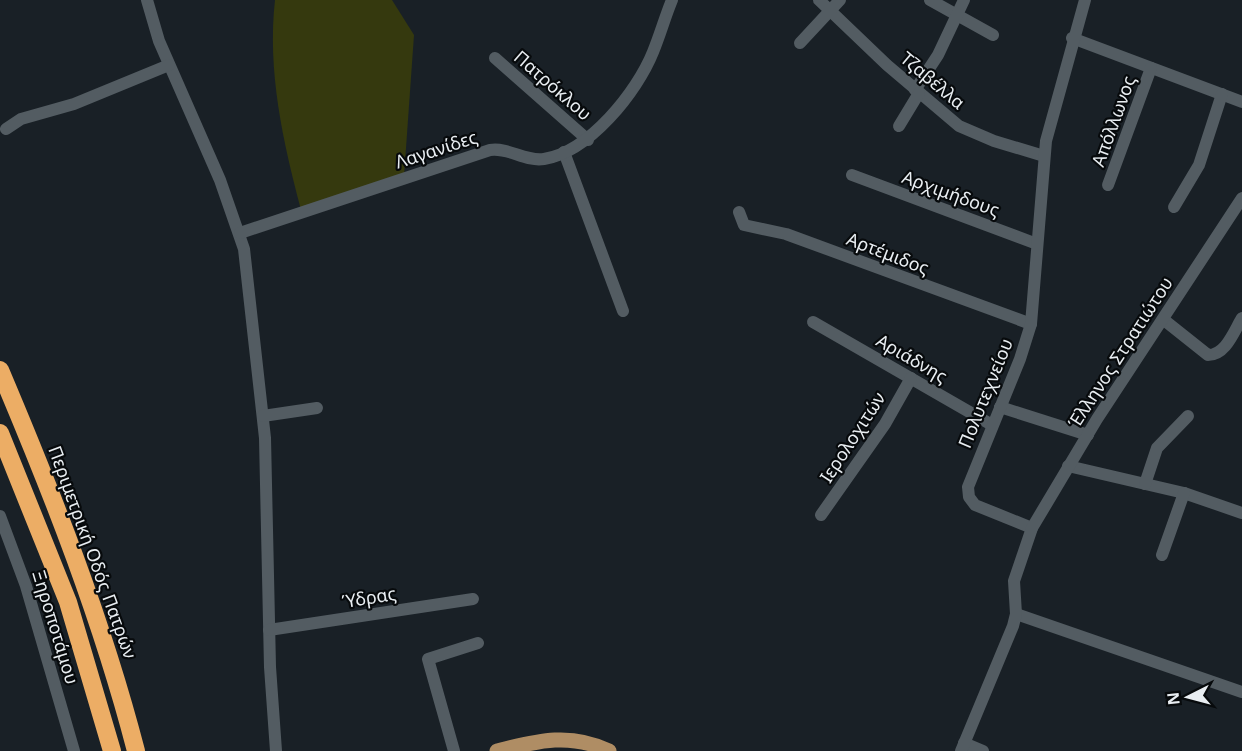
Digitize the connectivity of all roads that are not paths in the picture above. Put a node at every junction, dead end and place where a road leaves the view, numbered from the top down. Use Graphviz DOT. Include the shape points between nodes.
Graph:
graph roads {
  1 [pos="147,0"];
  2 [pos="672,0"];
  3 [pos="819,0"];
  4 [pos="840,0"];
  5 [pos="930,0"];
  6 [pos="964,0"];
  7 [pos="1085,0"];
  8 [pos="830,11"];
  9 [pos="956,16"];
  10 [pos="993,36"];
  11 [pos="1072,38"];
  12 [pos="800,43"];
  13 [pos="495,57"];
  14 [pos="169,65"];
  15 [pos="1151,68"];
  16 [pos="917,92"];
  17 [pos="1222,94"];
  18 [pos="1242,102"];
  19 [pos="899,126"];
  20 [pos="6,129"];
  21 [pos="588,140"];
  22 [pos="564,153"];
  23 [pos="1044,156"];
  24 [pos="852,176"];
  25 [pos="1108,185"];
  26 [pos="1242,198"];
  27 [pos="1174,207"];
  28 [pos="739,212"];
  29 [pos="240,233"];
  30 [pos="1037,244"];
  31 [pos="623,311"];
  32 [pos="1242,318"];
  33 [pos="1164,320"];
  34 [pos="813,322"];
  35 [pos="1031,324"];
  36 [pos="0,370"];
  37 [pos="911,378"];
  38 [pos="1000,407"];
  39 [pos="317,408"];
  40 [pos="263,416"];
  41 [pos="1188,416"];
  42 [pos="992,425"];
  43 [pos="0,433"];
  44 [pos="1088,435"];
  45 [pos="1068,466"];
  46 [pos="1145,484"];
  47 [pos="1184,493"];
  48 [pos="1242,513"];
  49 [pos="821,515"];
  50 [pos="0,516"];
  51 [pos="1032,528"];
  52 [pos="1162,555"];
  53 [pos="473,599"];
  54 [pos="1016,614"];
  55 [pos="269,630"];
  56 [pos="478,643"];
  57 [pos="1242,692"];
  58 [pos="571,745"];
  59 [pos="962,747"];
  60 [pos="74,751"];
  61 [pos="112,751"];
  62 [pos="136,751"];
  63 [pos="276,751"];
  64 [pos="454,751"];
  65 [pos="497,751"];
  66 [pos="609,751"];
  67 [pos="982,751"];
  1 -- 14 [label="street"];
  2 -- 21 [label="street, Λαγανίδες" via="645,68"];
  3 -- 8 [label="street, Τζαβέλλα"];
  4 -- 8 [label="street"];
  5 -- 9 [label="street"];
  6 -- 9 [label="street"];
  7 -- 11 [label="street, Πολυτεχνείου"];
  8 -- 12 [label="street"];
  8 -- 16 [label="street, Τζαβέλλα"];
  9 -- 10 [label="street"];
  9 -- 16 [label="street"];
  11 -- 15 [label="street"];
  11 -- 23 [label="street, Πολυτεχνείου"];
  13 -- 21 [label="street, Πατρόκλου"];
  14 -- 20 [label="street" via="74,104 21,119"];
  14 -- 29 [label="street"];
  15 -- 17 [label="street"];
  15 -- 25 [label="street, Απόλλωνος"];
  16 -- 19 [label="street"];
  16 -- 23 [label="street, Τζαβέλλα" via="964,129"];
  17 -- 18 [label="street"];
  17 -- 27 [label="street" via="1199,165"];
  21 -- 22 [label="street, Λαγανίδες"];
  22 -- 29 [label="street, Λαγανίδες" via="538,160 506,150 490,150"];
  22 -- 31 [label="street"];
  23 -- 30 [label="street, Πολυτεχνείου"];
  24 -- 30 [label="street, Αρχιμήδους"];
  26 -- 33 [label="street, Έλληνος Στρατιώτου"];
  28 -- 35 [label="street, Αρτέμιδος" via="744,225 786,234"];
  29 -- 40 [label="street" via="247,263"];
  30 -- 35 [label="street, Πολυτεχνείου"];
  32 -- 33 [label="street" via="1223,350 1208,355"];
  33 -- 44 [label="street, Έλληνος Στρατιώτου"];
  34 -- 37 [label="street, Αριάδνης"];
  35 -- 38 [label="street, Πολυτεχνείου"];
  36 -- 62 [label="highway, Περιμετρική Οδός Πατρών" via="58,509 120,687"];
  37 -- 42 [label="street, Αριάδνης"];
  37 -- 49 [label="street, Ιερολοχιτών" via="885,424"];
  38 -- 42 [label="street, Πολυτεχνείου"];
  38 -- 44 [label="street"];
  39 -- 40 [label="street"];
  40 -- 55 [label="street"];
  41 -- 46 [label="street" via="1157,448"];
  42 -- 51 [label="street, Πολυτεχνείου" via="970,478 968,496 979,507"];
  43 -- 61 [label="highway" via="69,602"];
  44 -- 45 [label="street, Έλληνος Στρατιώτου"];
  45 -- 46 [label="street"];
  45 -- 51 [label="street, Έλληνος Στρατιώτου"];
  46 -- 47 [label="street"];
  47 -- 48 [label="street"];
  47 -- 52 [label="street"];
  50 -- 60 [label="street, Ξηροποτάμου" via="36,616"];
  51 -- 54 [label="street" via="1014,581"];
  53 -- 55 [label="street, Ύδρας"];
  54 -- 57 [label="street"];
  54 -- 59 [label="street"];
  55 -- 63 [label="street"];
  56 -- 64 [label="street" via="428,659"];
  58 -- 65 [label="main road" via="549,739"];
  58 -- 66 [label="main road" via="596,745"];
  59 -- 67 [label="street"];
}
